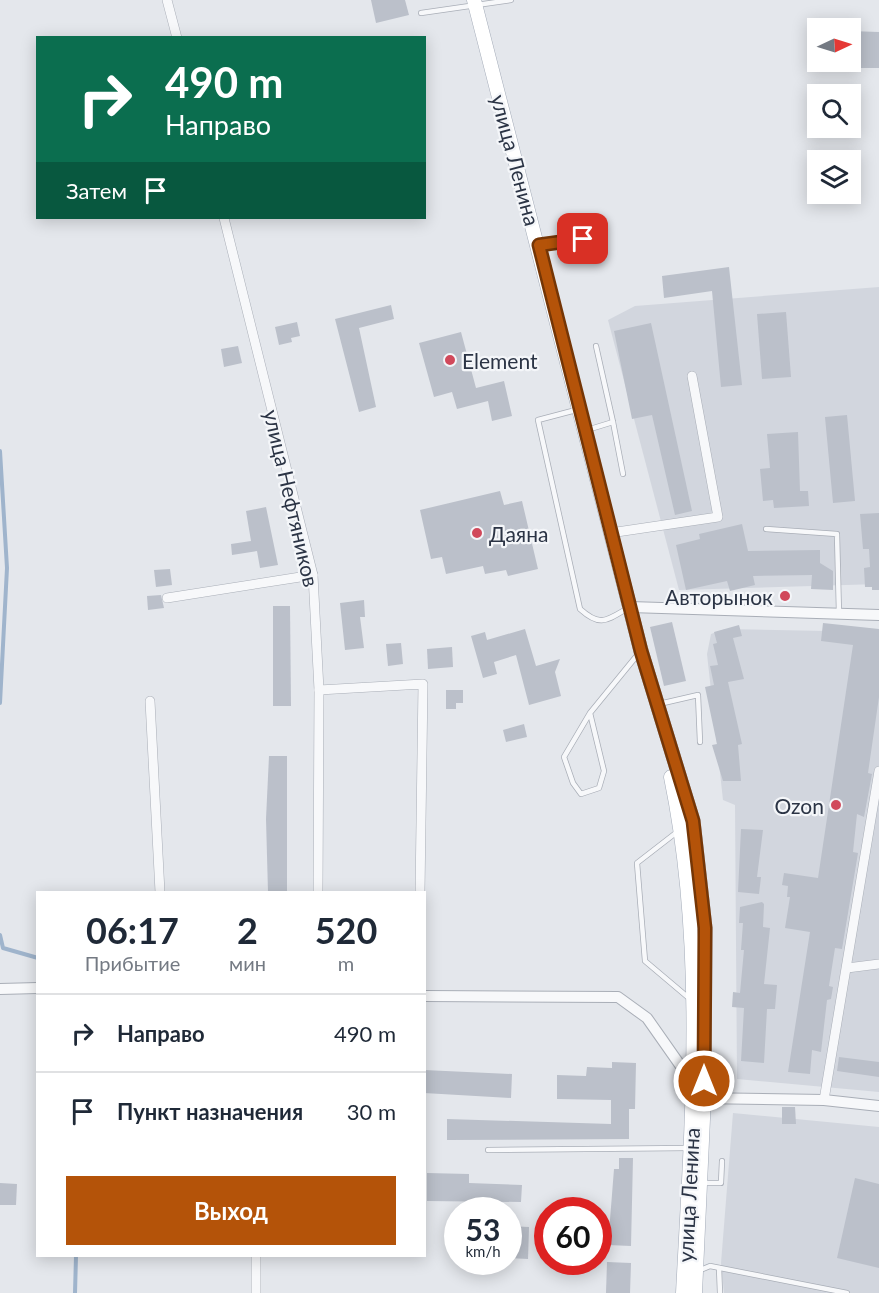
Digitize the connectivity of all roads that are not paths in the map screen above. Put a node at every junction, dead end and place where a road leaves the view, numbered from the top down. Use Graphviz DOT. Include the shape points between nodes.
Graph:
graph roads {
  1 [pos="167,0"];
  2 [pos="511,0"];
  3 [pos="475,3"];
  4 [pos="421,13"];
  5 [pos="176,36"];
  6 [pos="224,219"];
  7 [pos="605,236"];
  8 [pos="539,245"];
  9 [pos="596,346"];
  10 [pos="692,376"];
  11 [pos="579,410"];
  12 [pos="612,422"];
  13 [pos="584,431"];
  14 [pos="623,474"];
  15 [pos="766,529"];
  16 [pos="610,533"];
  17 [pos="313,575"];
  18 [pos="167,597"];
  19 [pos="630,607"];
  20 [pos="839,614"];
  21 [pos="879,615"];
  22 [pos="641,651"];
  23 [pos="319,690"];
  24 [pos="150,701"];
  25 [pos="656,704"];
  26 [pos="590,713"];
  27 [pos="700,742"];
  28 [pos="879,771"];
  29 [pos="682,829"];
  30 [pos="160,891"];
  31 [pos="318,891"];
  32 [pos="420,891"];
  33 [pos="879,964"];
  34 [pos="847,968"];
  35 [pos="36,988"];
  36 [pos="0,989"];
  37 [pos="426,996"];
  38 [pos="692,1001"];
  39 [pos="698,1066"];
  40 [pos="698,1097"];
  41 [pos="824,1100"];
  42 [pos="879,1106"];
  43 [pos="696,1148"];
  44 [pos="488,1150"];
  45 [pos="722,1161"];
  46 [pos="699,1183"];
  47 [pos="256,1257"];
  48 [pos="718,1268"];
  49 [pos="696,1272"];
  50 [pos="256,1293"];
  51 [pos="683,1293"];
  52 [pos="695,1293"];
  53 [pos="720,1293"];
  54 [pos="847,1293"];
  1 -- 5 [label="street"];
  2 -- 3 [label="lane"];
  3 -- 4 [label="lane"];
  3 -- 8 [label="main road, улица Ленина"];
  6 -- 17 [label="street, улица Нефтяников"];
  7 -- 8 [label="lane"];
  8 -- 11 [label="main road, улица Ленина"];
  9 -- 12 [label="lane"];
  10 -- 16 [label="street" via="718,517"];
  11 -- 13 [label="main road, улица Ленина"];
  11 -- 19 [label="lane" via="537,420 580,609 591,619 606,621"];
  12 -- 13 [label="lane"];
  12 -- 14 [label="lane"];
  13 -- 16 [label="main road, улица Ленина"];
  15 -- 20 [label="lane" via="837,534"];
  16 -- 19 [label="main road, улица Ленина"];
  17 -- 18 [label="street"];
  17 -- 23 [label="street, улица Нефтяников"];
  19 -- 20 [label="street"];
  19 -- 22 [label="main road, улица Ленина"];
  20 -- 21 [label="street"];
  22 -- 25 [label="main road, улица Ленина"];
  22 -- 26 [label="lane"];
  23 -- 31 [label="street, улица Нефтяников"];
  23 -- 32 [label="street" via="423,684"];
  24 -- 30 [label="street"];
  25 -- 27 [label="lane" via="698,695"];
  25 -- 29 [label="main road, улица Ленина"];
  25 -- 39 [label="main road, улица Ленина" via="693,821 699,860 705,928"];
  26 -- 26 [label="lane" via="564,757 581,794 599,789 604,771"];
  28 -- 34 [label="street"];
  29 -- 38 [label="main road, улица Ленина" via="691,923"];
  29 -- 38 [label="lane" via="637,863 645,961"];
  33 -- 34 [label="street"];
  34 -- 41 [label="street"];
  35 -- 36 [label="street"];
  37 -- 39 [label="street" via="618,997 646,1018 680,1065"];
  38 -- 39 [label="main road, улица Ленина"];
  39 -- 40 [label="main road, улица Ленина"];
  40 -- 41 [label="street"];
  40 -- 43 [label="main road, улица Ленина"];
  41 -- 42 [label="street"];
  43 -- 44 [label="lane"];
  43 -- 46 [label="main road, улица Ленина"];
  43 -- 51 [label="main road, улица Ленина"];
  45 -- 46 [label="lane" via="721,1183"];
  46 -- 49 [label="main road, улица Ленина"];
  47 -- 50 [label="street"];
  48 -- 49 [label="lane" via="710,1266"];
  48 -- 53 [label="lane"];
  48 -- 54 [label="lane"];
  49 -- 52 [label="main road, улица Ленина"];
}
